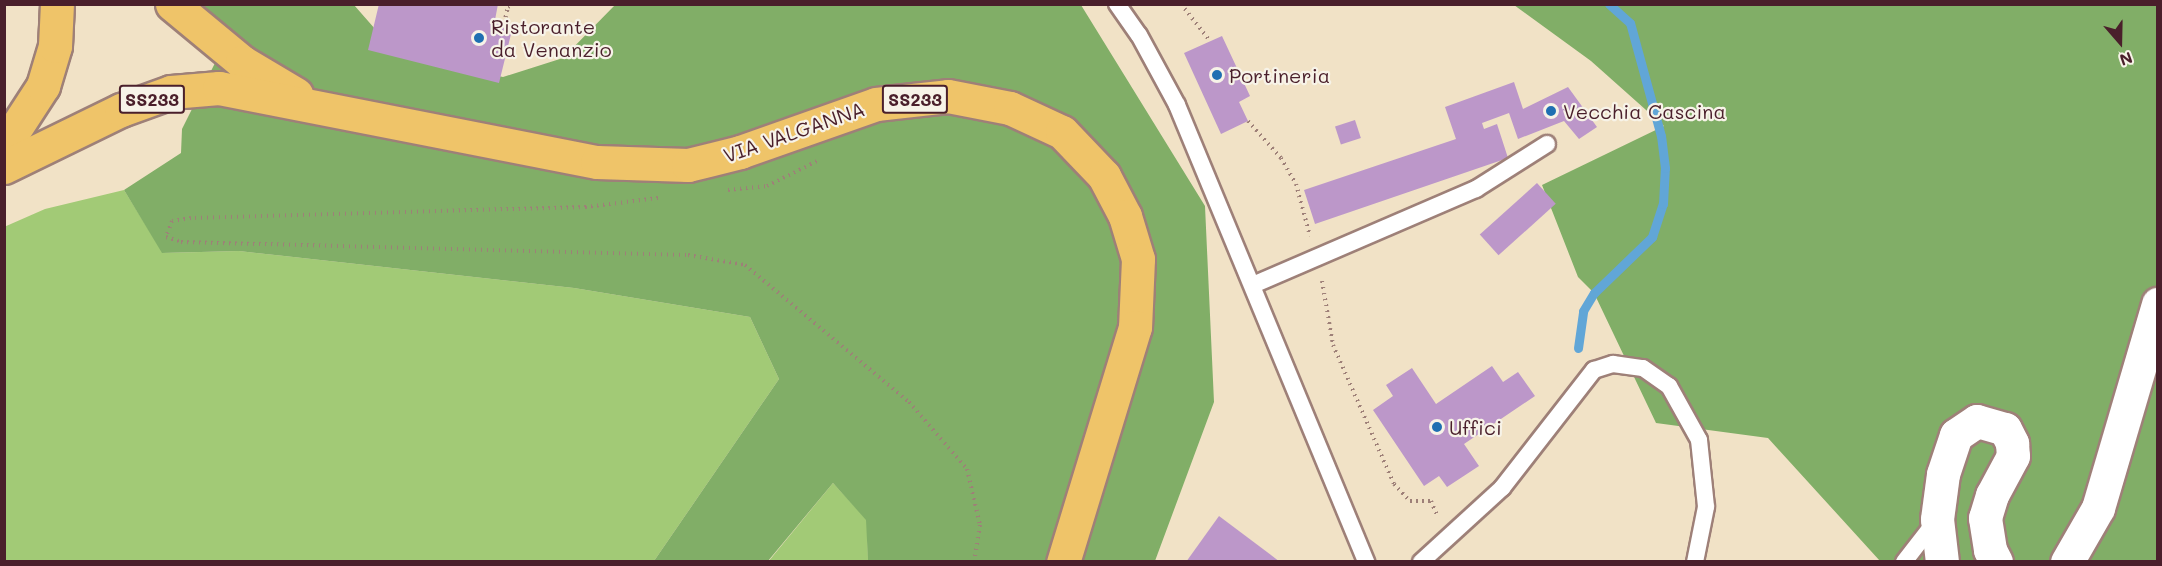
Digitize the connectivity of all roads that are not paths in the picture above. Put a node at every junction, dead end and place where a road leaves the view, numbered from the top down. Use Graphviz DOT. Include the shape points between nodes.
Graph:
graph roads {
  1 [pos="57,4"];
  2 [pos="172,4"];
  3 [pos="1117,4"];
  4 [pos="313,104"];
  5 [pos="1547,144"];
  6 [pos="4,146"];
  7 [pos="4,167"];
  8 [pos="1253,285"];
  9 [pos="2157,304"];
  10 [pos="1937,519"];
  11 [pos="1063,561"];
  12 [pos="1366,561"];
  13 [pos="1421,561"];
  14 [pos="1695,561"];
  15 [pos="1904,561"];
  16 [pos="1942,561"];
  17 [pos="1996,561"];
  18 [pos="2067,561"];
  1 -- 6 [label="main road" via="55,46 43,86"];
  2 -- 4 [label="main road, SS233" via="242,62"];
  3 -- 8 [label="lane" via="1139,35 1177,105"];
  4 -- 7 [label="main road, SS233" via="219,88 171,92 121,110"];
  4 -- 11 [label="main road, VIA VALGANNA / SS233" via="597,162 688,165 740,152 876,104 948,96 1010,108 1062,132 1104,176 1125,216 1138,259 1136,327"];
  5 -- 8 [label="lane" via="1476,189"];
  8 -- 12 [label="lane"];
  9 -- 18 [label="street" via="2098,508"];
  10 -- 15 [label="lane"];
  10 -- 16 [label="street"];
  10 -- 17 [label="street" via="1942,474 1956,435 1977,421 2005,429 2013,456 1992,495 1985,518 1990,550"];
  13 -- 14 [label="lane" via="1502,488 1594,370 1613,364 1643,368 1669,386 1700,440 1706,507"];
}
